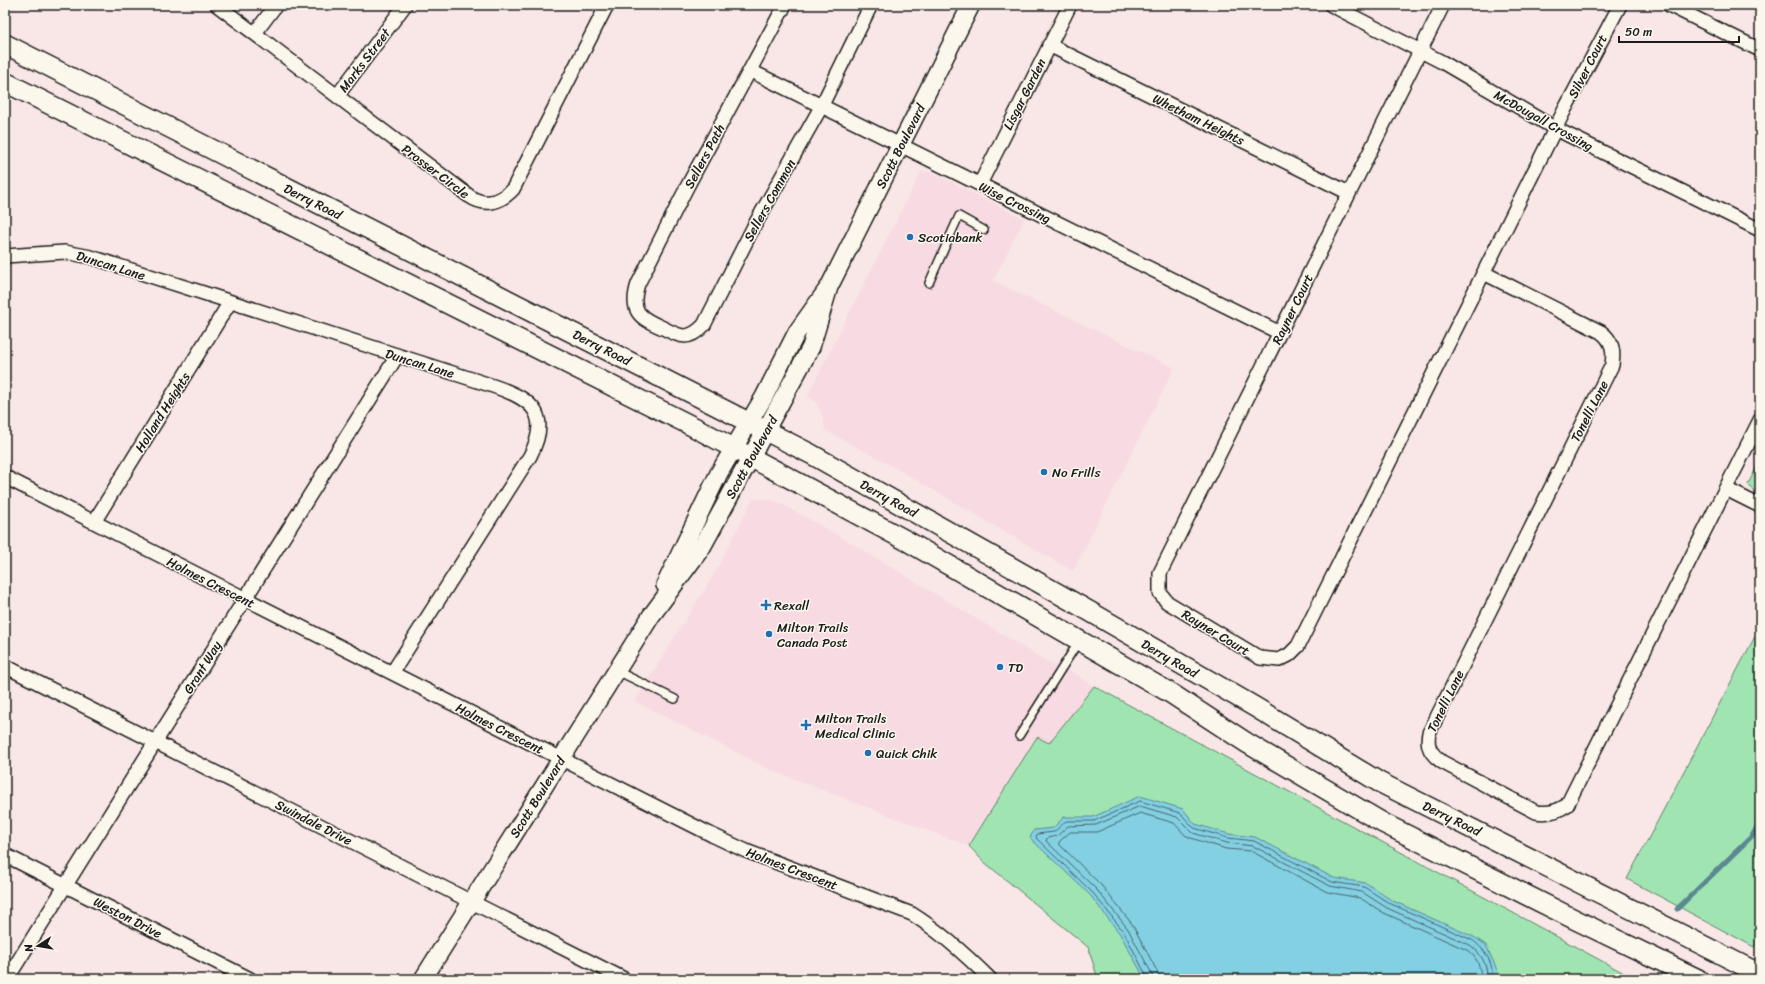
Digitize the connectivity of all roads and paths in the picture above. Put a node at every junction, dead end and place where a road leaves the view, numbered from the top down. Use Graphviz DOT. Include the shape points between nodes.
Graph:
graph roads {
  1 [pos="217,5"];
  2 [pos="276,5"];
  3 [pos="405,5"];
  4 [pos="607,5"];
  5 [pos="785,5"];
  6 [pos="870,5"];
  7 [pos="971,5"];
  8 [pos="1070,5"];
  9 [pos="1331,5"];
  10 [pos="1443,5"];
  11 [pos="1620,5"];
  12 [pos="1668,5"];
  13 [pos="255,33"];
  14 [pos="5,44"];
  15 [pos="1049,44"];
  16 [pos="1760,50"];
  17 [pos="1421,51"];
  18 [pos="751,71"];
  19 [pos="5,82"];
  20 [pos="337,96"];
  21 [pos="821,106"];
  22 [pos="1556,129"];
  23 [pos="900,146"];
  24 [pos="980,184"];
  25 [pos="1349,193"];
  26 [pos="984,230"];
  27 [pos="1760,230"];
  28 [pos="5,256"];
  29 [pos="1484,273"];
  30 [pos="929,283"];
  31 [pos="829,287"];
  32 [pos="230,302"];
  33 [pos="638,311"];
  34 [pos="1280,333"];
  35 [pos="397,356"];
  36 [pos="1760,420"];
  37 [pos="749,422"];
  38 [pos="766,431"];
  39 [pos="734,448"];
  40 [pos="751,457"];
  41 [pos="5,477"];
  42 [pos="1726,489"];
  43 [pos="1760,506"];
  44 [pos="94,522"];
  45 [pos="245,599"];
  46 [pos="651,616"];
  47 [pos="1079,641"];
  48 [pos="5,666"];
  49 [pos="617,671"];
  50 [pos="392,674"];
  51 [pos="676,699"];
  52 [pos="1019,736"];
  53 [pos="156,742"];
  54 [pos="562,759"];
  55 [pos="5,855"];
  56 [pos="66,886"];
  57 [pos="471,902"];
  58 [pos="1760,974"];
  59 [pos="7,979"];
  60 [pos="250,979"];
  61 [pos="423,979"];
  62 [pos="624,979"];
  63 [pos="990,979"];
  64 [pos="1698,979"];
  1 -- 13 [label="street, Prosser Circle"];
  2 -- 13 [label="street"];
  3 -- 20 [label="street, Marks Street"];
  4 -- 20 [label="street, Prosser Circle" via="513,189 506,197 497,201 491,203 476,200"];
  5 -- 18 [label="street, Sellers Path"];
  6 -- 21 [label="street, Sellers Common"];
  7 -- 23 [label="street, Scott Boulevard"];
  8 -- 15 [label="street, Lisgar Garden"];
  9 -- 17 [label="street, McDougall Crossing"];
  10 -- 17 [label="street, Rayner Court"];
  11 -- 22 [label="street, Silver Court"];
  12 -- 16 [label="street"];
  13 -- 20 [label="street, Prosser Circle"];
  14 -- 37 [label="main road, Derry Road"];
  15 -- 24 [label="street, Lisgar Garden"];
  15 -- 25 [label="street, Whetham Heights"];
  17 -- 22 [label="street, McDougall Crossing"];
  17 -- 25 [label="street, Rayner Court"];
  18 -- 21 [label="street, Wise Crossing"];
  18 -- 33 [label="street, Sellers Path" via="638,284 634,302"];
  19 -- 39 [label="main road"];
  21 -- 23 [label="street, Wise Crossing"];
  21 -- 33 [label="street, Sellers Common" via="753,228 704,325 694,334 683,337 643,319"];
  22 -- 27 [label="street, McDougall Crossing"];
  22 -- 29 [label="street, Rayner Court"];
  23 -- 24 [label="street, Wise Crossing"];
  23 -- 31 [label="street, Scott Boulevard"];
  24 -- 34 [label="street, Wise Crossing"];
  25 -- 34 [label="street, Rayner Court"];
  26 -- 30 [label="lane" via="958,216"];
  28 -- 32 [label="street, Duncan Lane" via="54,252 79,254"];
  29 -- 34 [label="street, Rayner Court" via="1298,646 1284,658 1270,661 1260,658 1167,602 1160,593 1159,584 1160,573"];
  29 -- 42 [label="street, Tonelli Lane" via="1601,332 1612,345 1613,355 1612,365 1429,733 1428,744 1436,757 1536,812 1550,813 1567,805"];
  31 -- 37 [label="street, Scott Boulevard" via="797,332"];
  31 -- 38 [label="street, Scott Boulevard" via="811,347"];
  32 -- 35 [label="street, Duncan Lane"];
  32 -- 44 [label="street, Holland Heights"];
  35 -- 45 [label="street, Grant Way"];
  35 -- 50 [label="street, Duncan Lane" via="515,394 525,400 535,412 540,424 540,433 530,456"];
  36 -- 42 [label="street, Tonelli Lane"];
  37 -- 38 [label="main road, Derry Road"];
  37 -- 39 [label="street, Scott Boulevard"];
  38 -- 40 [label="street, Scott Boulevard"];
  38 -- 58 [label="main road, Derry Road" via="1096,615 1379,782"];
  39 -- 40 [label="main road"];
  39 -- 46 [label="street, Scott Boulevard" via="681,549"];
  40 -- 46 [label="street, Scott Boulevard" via="702,547"];
  40 -- 47 [label="main road" via="901,538"];
  41 -- 44 [label="street, Holmes Crescent"];
  42 -- 43 [label="street"];
  44 -- 45 [label="street, Holmes Crescent"];
  45 -- 50 [label="street, Holmes Crescent"];
  45 -- 53 [label="street, Grant Way"];
  46 -- 49 [label="street, Scott Boulevard"];
  47 -- 52 [label="lane"];
  47 -- 64 [label="main road" via="1172,694 1383,823"];
  48 -- 53 [label="street, Swindale Drive"];
  49 -- 51 [label="lane"];
  49 -- 54 [label="street, Scott Boulevard"];
  50 -- 54 [label="street, Holmes Crescent"];
  53 -- 56 [label="street, Grant Way"];
  53 -- 57 [label="street, Swindale Drive"];
  54 -- 57 [label="street, Scott Boulevard"];
  54 -- 63 [label="street, Holmes Crescent" via="729,844 912,914 931,925"];
  55 -- 56 [label="street, Weston Drive"];
  56 -- 59 [label="street, Grant Way"];
  56 -- 60 [label="street, Weston Drive"];
  57 -- 61 [label="street, Scott Boulevard"];
  57 -- 62 [label="street, Swindale Drive"];
}
